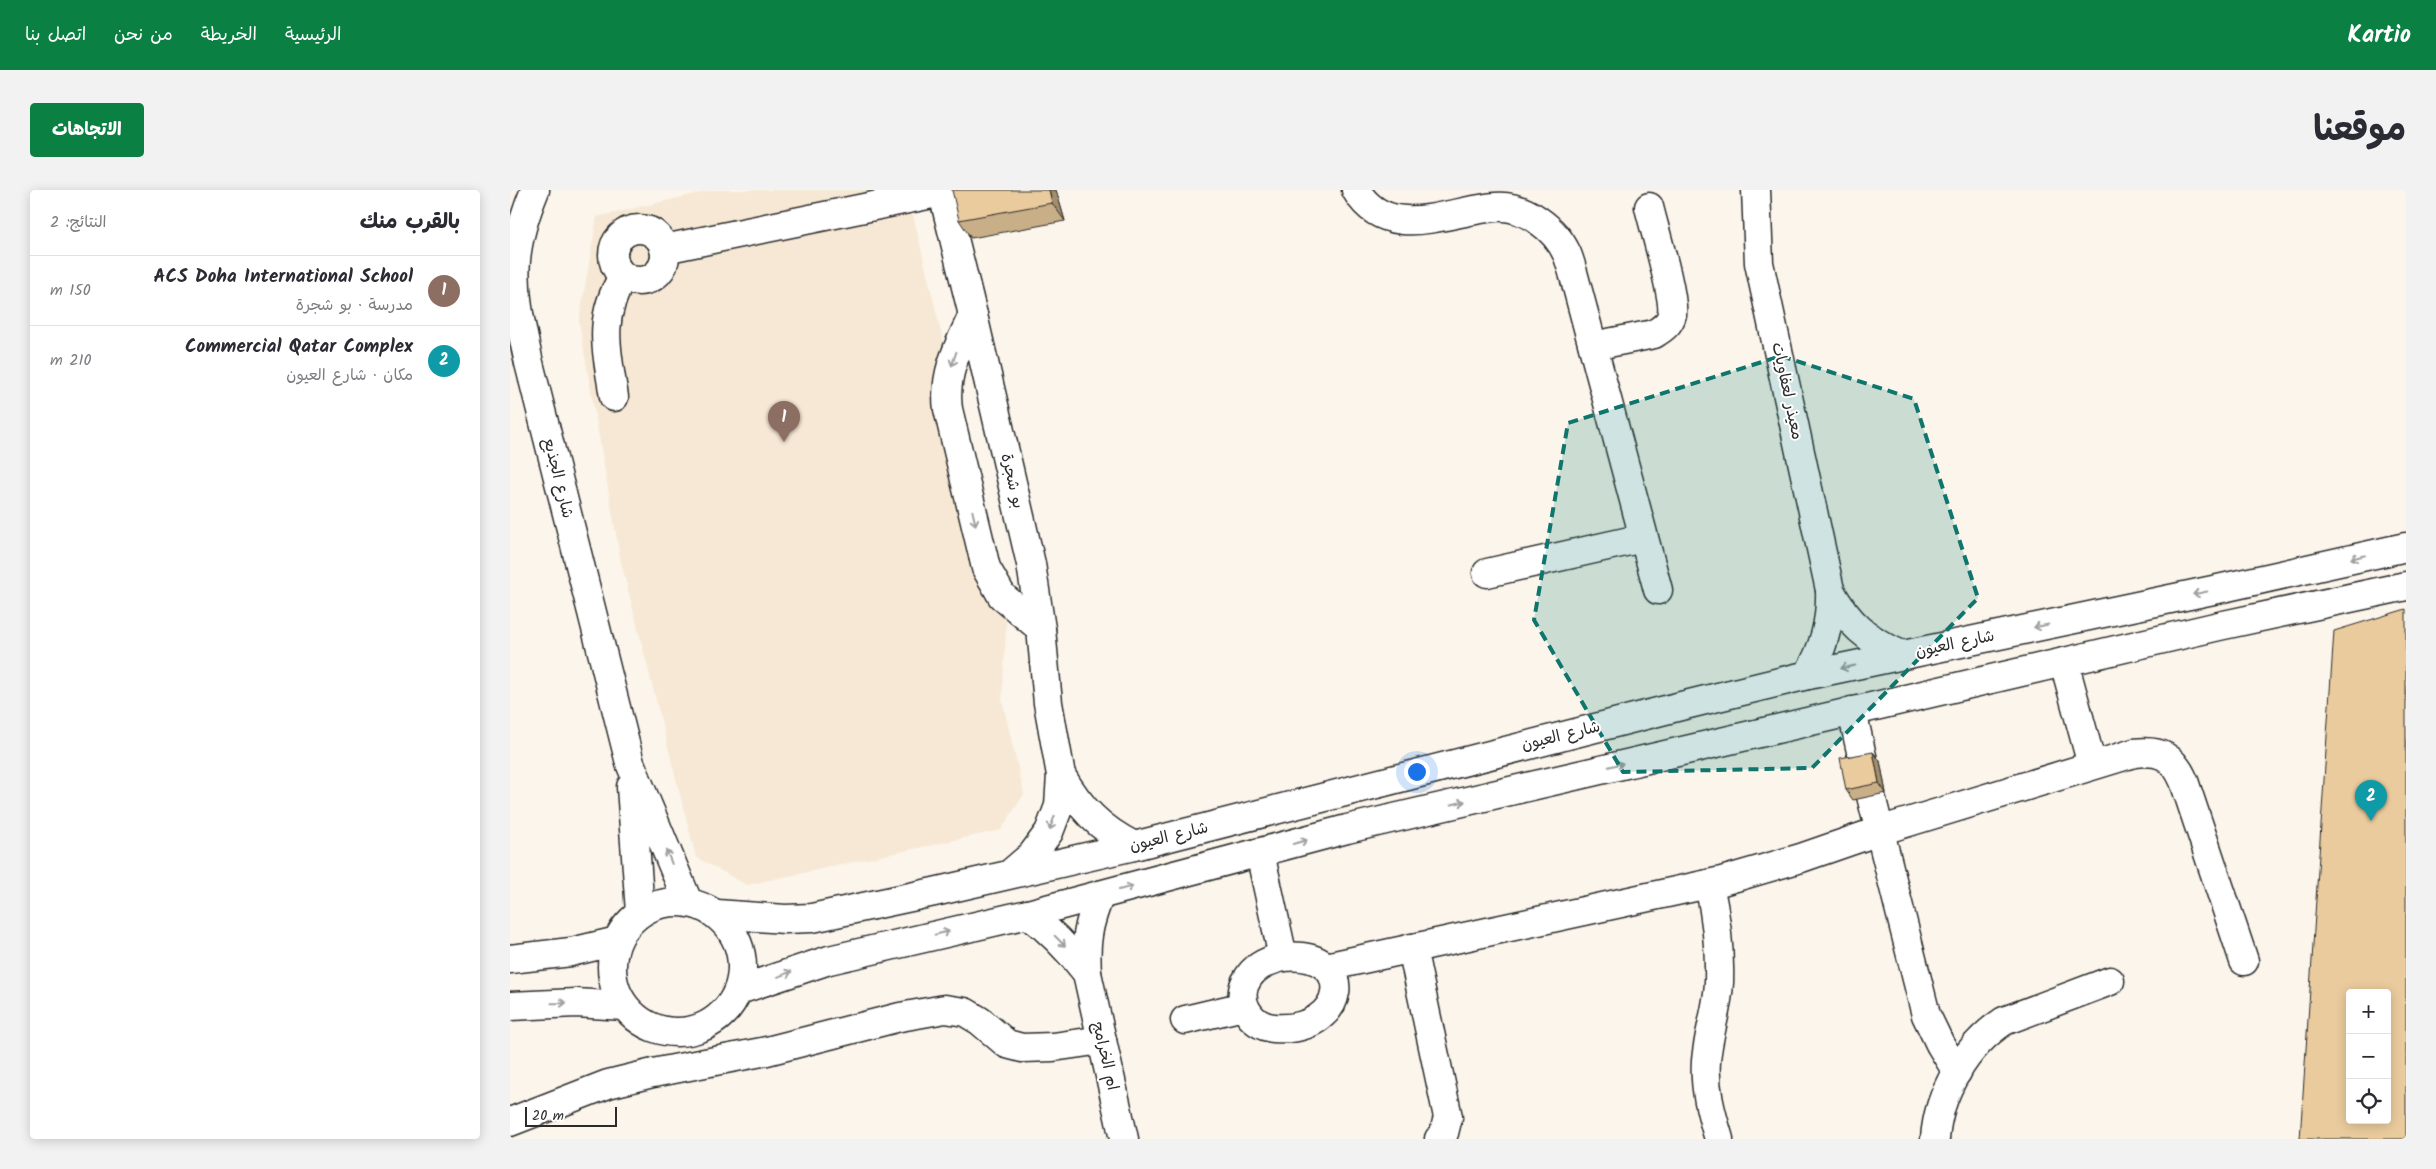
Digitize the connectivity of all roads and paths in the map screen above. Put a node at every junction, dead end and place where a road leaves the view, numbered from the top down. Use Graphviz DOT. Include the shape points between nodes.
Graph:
graph roads {
  1 [pos="534,190"];
  2 [pos="1356,190"];
  3 [pos="1756,190"];
  4 [pos="942,191"];
  5 [pos="1649,207"];
  6 [pos="664,249"];
  7 [pos="623,277"];
  8 [pos="973,315"];
  9 [pos="1593,346"];
  10 [pos="614,397"];
  11 [pos="1644,538"];
  12 [pos="2406,547"];
  13 [pos="1487,573"];
  14 [pos="2406,586"];
  15 [pos="1658,590"];
  16 [pos="1830,590"];
  17 [pos="1041,629"];
  18 [pos="1902,655"];
  19 [pos="2064,662"];
  20 [pos="1808,676"];
  21 [pos="1852,711"];
  22 [pos="630,763"];
  23 [pos="1864,765"];
  24 [pos="2092,765"];
  25 [pos="1061,775"];
  26 [pos="1871,796"];
  27 [pos="1880,832"];
  28 [pos="1134,846"];
  29 [pos="1260,853"];
  30 [pos="1010,873"];
  31 [pos="1708,884"];
  32 [pos="1100,895"];
  33 [pos="688,902"];
  34 [pos="640,912"];
  35 [pos="718,914"];
  36 [pos="1028,914"];
  37 [pos="617,941"];
  38 [pos="1412,948"];
  39 [pos="1283,957"];
  40 [pos="510,959"];
  41 [pos="2244,961"];
  42 [pos="1326,967"];
  43 [pos="1087,973"];
  44 [pos="2110,981"];
  45 [pos="739,990"];
  46 [pos="510,1006"];
  47 [pos="624,1006"];
  48 [pos="1244,1006"];
  49 [pos="1185,1020"];
  50 [pos="1102,1040"];
  51 [pos="1957,1072"];
  52 [pos="510,1122"];
  53 [pos="1124,1139"];
  54 [pos="1439,1139"];
  55 [pos="1719,1139"];
  56 [pos="1935,1139"];
  1 -- 22 [label="street, شارع الجذيع" via="516,261 518,307 529,363"];
  2 -- 9 [label="street" via="1372,210 1402,221 1497,206 1518,210 1538,220 1568,254"];
  3 -- 16 [label="street, معيذر لعفاويات" via="1759,263"];
  4 -- 6 [label="street"];
  4 -- 8 [label="street, بو شجرة"];
  5 -- 9 [label="street" via="1671,300 1671,316 1662,330 1654,334"];
  6 -- 7 [label="street" via="663,267 657,274 641,282"];
  6 -- 7 [label="street" via="661,241 646,230 637,229 621,236 616,243 613,261"];
  7 -- 10 [label="street" via="610,301 604,338"];
  8 -- 17 [label="street, بو شجرة" via="1031,564"];
  8 -- 17 [label="street, one-way" via="950,369 948,409 986,568 1002,596"];
  9 -- 11 [label="street"];
  11 -- 13 [label="street"];
  11 -- 15 [label="street"];
  12 -- 18 [label="street, شارع العيون, one-way" via="2218,590"];
  14 -- 19 [label="street"];
  16 -- 18 [label="street, معيذر لعفاويات" via="1864,635"];
  16 -- 20 [label="street, معيذر لعفاويات" via="1831,606 1825,638"];
  17 -- 25 [label="street, بو شجرة" via="1048,703"];
  18 -- 20 [label="street, شارع العيون, one-way"];
  19 -- 21 [label="street"];
  19 -- 24 [label="street"];
  20 -- 28 [label="street, شارع العيون"];
  21 -- 23 [label="street"];
  29 -- 21 [label="street, one-way" via="1347,829"];
  33 -- 22 [label="street, شارع الجذيع, one-way"];
  22 -- 34 [label="street, شارع الجذيع"];
  24 -- 27 [label="street"];
  24 -- 41 [label="street" via="2134,752 2150,751 2165,756 2178,767"];
  25 -- 28 [label="street, بو شجرة" via="1092,819 1112,835"];
  25 -- 30 [label="street, بو شجرة, one-way" via="1059,806 1049,832 1032,855"];
  26 -- 27 [label="street"];
  27 -- 31 [label="street" via="1778,866"];
  27 -- 51 [label="street" via="1926,1015"];
  28 -- 30 [label="street, شارع العيون"];
  32 -- 29 [label="street, one-way"];
  29 -- 39 [label="street"];
  30 -- 35 [label="street, شارع العيون" via="812,918 785,920"];
  31 -- 38 [label="street"];
  31 -- 55 [label="street" via="1716,916 1719,982 1706,1061 1706,1081"];
  32 -- 36 [label="street"];
  32 -- 43 [label="street, ام الخرامج" via="1089,920 1085,946"];
  33 -- 34 [label="street" via="663,902"];
  33 -- 35 [label="street"];
  34 -- 37 [label="street" via="626,924"];
  35 -- 45 [label="street" via="735,936 743,962"];
  36 -- 43 [label="street, ام الخرامج, one-way" via="1050,931"];
  45 -- 36 [label="street, one-way" via="829,960"];
  37 -- 40 [label="street" via="563,953"];
  37 -- 47 [label="street" via="611,963 614,986"];
  38 -- 42 [label="street"];
  38 -- 54 [label="street" via="1448,1117"];
  39 -- 42 [label="street" via="1301,956"];
  39 -- 48 [label="street" via="1264,964 1248,977 1243,986"];
  42 -- 48 [label="street" via="1332,974 1335,993 1322,1016 1305,1024 1273,1028 1255,1022"];
  43 -- 50 [label="street, ام الخرامج"];
  44 -- 51 [label="street" via="2004,1021 1976,1044"];
  45 -- 47 [label="street" via="728,1010 709,1024 687,1032 663,1031 642,1022"];
  46 -- 47 [label="street, one-way" via="576,1003"];
  48 -- 49 [label="street"];
  50 -- 52 [label="street" via="1022,1048 1007,1044 964,1012 945,1009 608,1084"];
  50 -- 53 [label="street, ام الخرامج"];
  51 -- 56 [label="street" via="1944,1100"];
}
